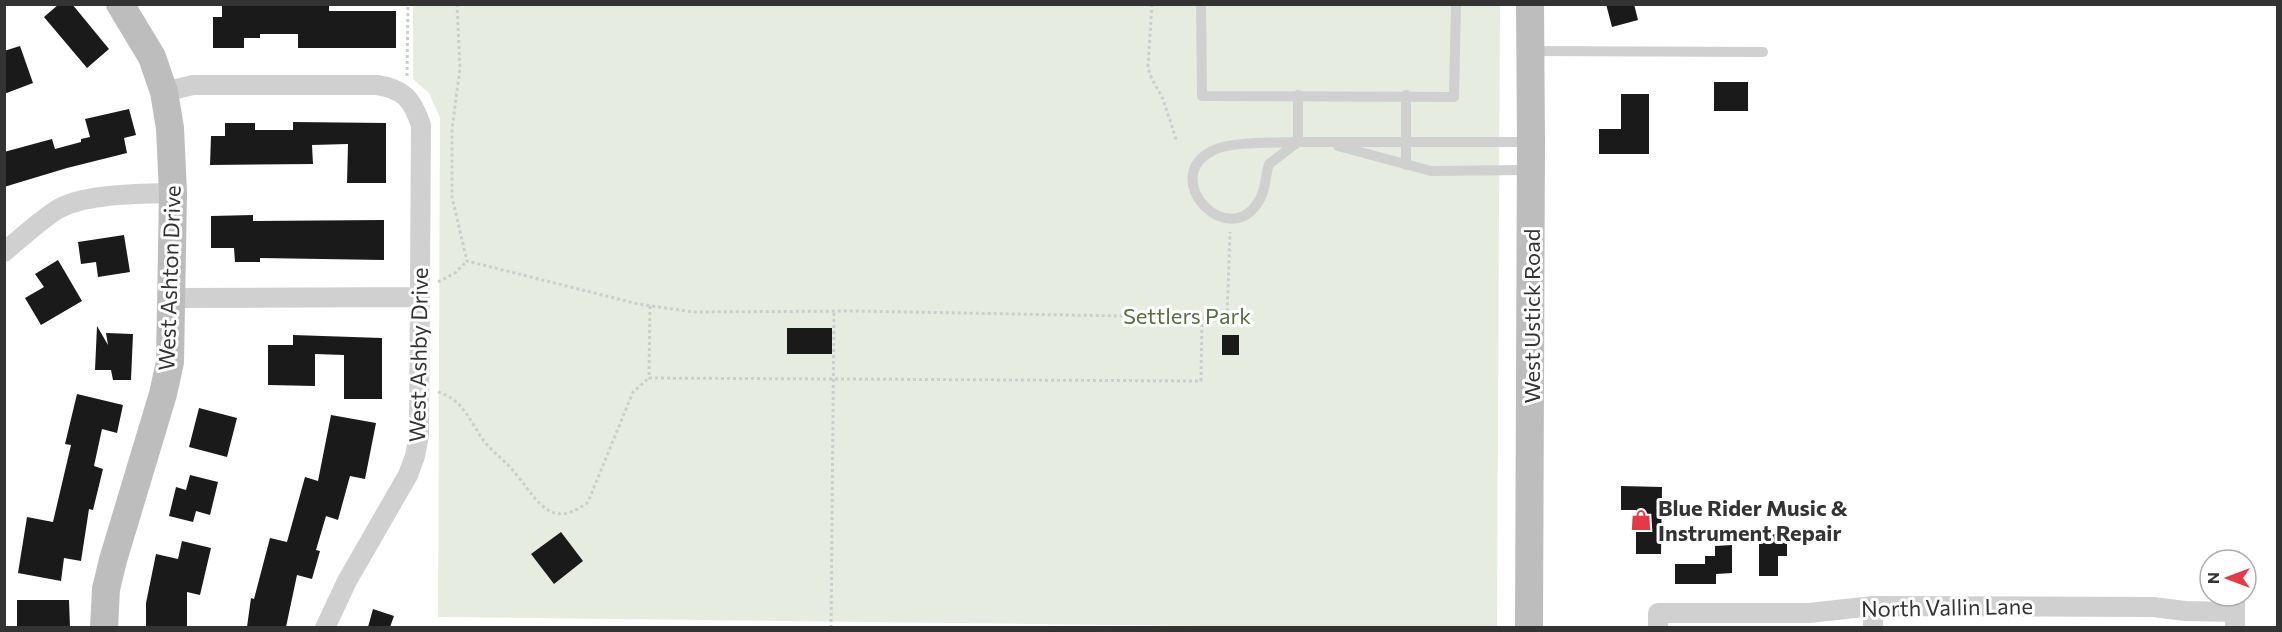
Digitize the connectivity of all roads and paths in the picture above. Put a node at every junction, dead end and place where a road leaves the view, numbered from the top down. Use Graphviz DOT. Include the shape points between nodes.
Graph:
graph roads {
  1 [pos="120,4"];
  2 [pos="408,4"];
  3 [pos="458,4"];
  4 [pos="1152,4"];
  5 [pos="1201,4"];
  6 [pos="1455,4"];
  7 [pos="1530,4"];
  8 [pos="1530,51"];
  9 [pos="1763,52"];
  10 [pos="408,89"];
  11 [pos="164,92"];
  12 [pos="1298,95"];
  13 [pos="1406,95"];
  14 [pos="1177,142"];
  15 [pos="1298,142"];
  16 [pos="1323,142"];
  17 [pos="1406,142"];
  18 [pos="1531,142"];
  19 [pos="1406,165"];
  20 [pos="1531,170"];
  21 [pos="173,193"];
  22 [pos="1229,218"];
  23 [pos="4,252"];
  24 [pos="467,261"];
  25 [pos="426,290"];
  26 [pos="172,298"];
  27 [pos="650,306"];
  28 [pos="834,311"];
  29 [pos="1202,317"];
  30 [pos="649,378"];
  31 [pos="834,379"];
  32 [pos="432,392"];
  33 [pos="1873,606"];
  34 [pos="2235,612"];
  35 [pos="2185,619"];
  36 [pos="1659,620"];
  37 [pos="104,627"];
  38 [pos="325,627"];
  39 [pos="831,627"];
  40 [pos="1529,627"];
  41 [pos="1873,627"];
  1 -- 11 [label="street, West Ashton Drive" via="152,57"];
  2 -- 10 [label="path"];
  3 -- 24 [label="path" via="460,68 452,129 452,197"];
  4 -- 14 [label="path" via="1148,66"];
  5 -- 12 [label="lane" via="1202,96"];
  6 -- 13 [label="lane" via="1454,97"];
  7 -- 8 [label="street, West Ustick Road"];
  8 -- 9 [label="lane"];
  8 -- 18 [label="street, West Ustick Road"];
  10 -- 11 [label="street" via="377,85 193,85"];
  10 -- 25 [label="street, West Ashby Drive" via="421,125"];
  11 -- 21 [label="street, West Ashton Drive" via="171,128"];
  12 -- 13 [label="lane"];
  12 -- 15 [label="lane"];
  13 -- 17 [label="lane"];
  15 -- 16 [label="lane"];
  15 -- 22 [label="lane" via="1269,164 1262,197 1256,206 1248,213"];
  15 -- 22 [label="lane" via="1219,147 1202,158 1193,177 1196,197 1209,213"];
  16 -- 17 [label="lane"];
  16 -- 19 [label="lane"];
  17 -- 18 [label="lane"];
  17 -- 19 [label="lane"];
  18 -- 20 [label="street, West Ustick Road"];
  19 -- 20 [label="lane" via="1431,171"];
  20 -- 40 [label="street, West Ustick Road"];
  21 -- 23 [label="street" via="120,194 56,209"];
  21 -- 26 [label="street, West Ashton Drive"];
  22 -- 29 [label="path" via="1227,318"];
  24 -- 25 [label="path"];
  24 -- 27 [label="path"];
  25 -- 26 [label="street"];
  25 -- 38 [label="street, West Ashby Drive" via="415,456"];
  26 -- 37 [label="street, West Ashton Drive" via="171,362 113,560 106,589"];
  27 -- 28 [label="path" via="693,312"];
  27 -- 30 [label="path"];
  28 -- 29 [label="path"];
  28 -- 31 [label="path"];
  29 -- 31 [label="path" via="1200,381"];
  30 -- 31 [label="path"];
  30 -- 32 [label="path" via="633,392 588,502 574,512 560,514 543,509 515,472 485,442 452,396"];
  31 -- 39 [label="path"];
  33 -- 35 [label="street, North Vallin Lane" via="2153,606"];
  33 -- 36 [label="street, North Vallin Lane"];
  33 -- 41 [label="street"];
  34 -- 35 [label="street, North Vallin Lane"];
}
